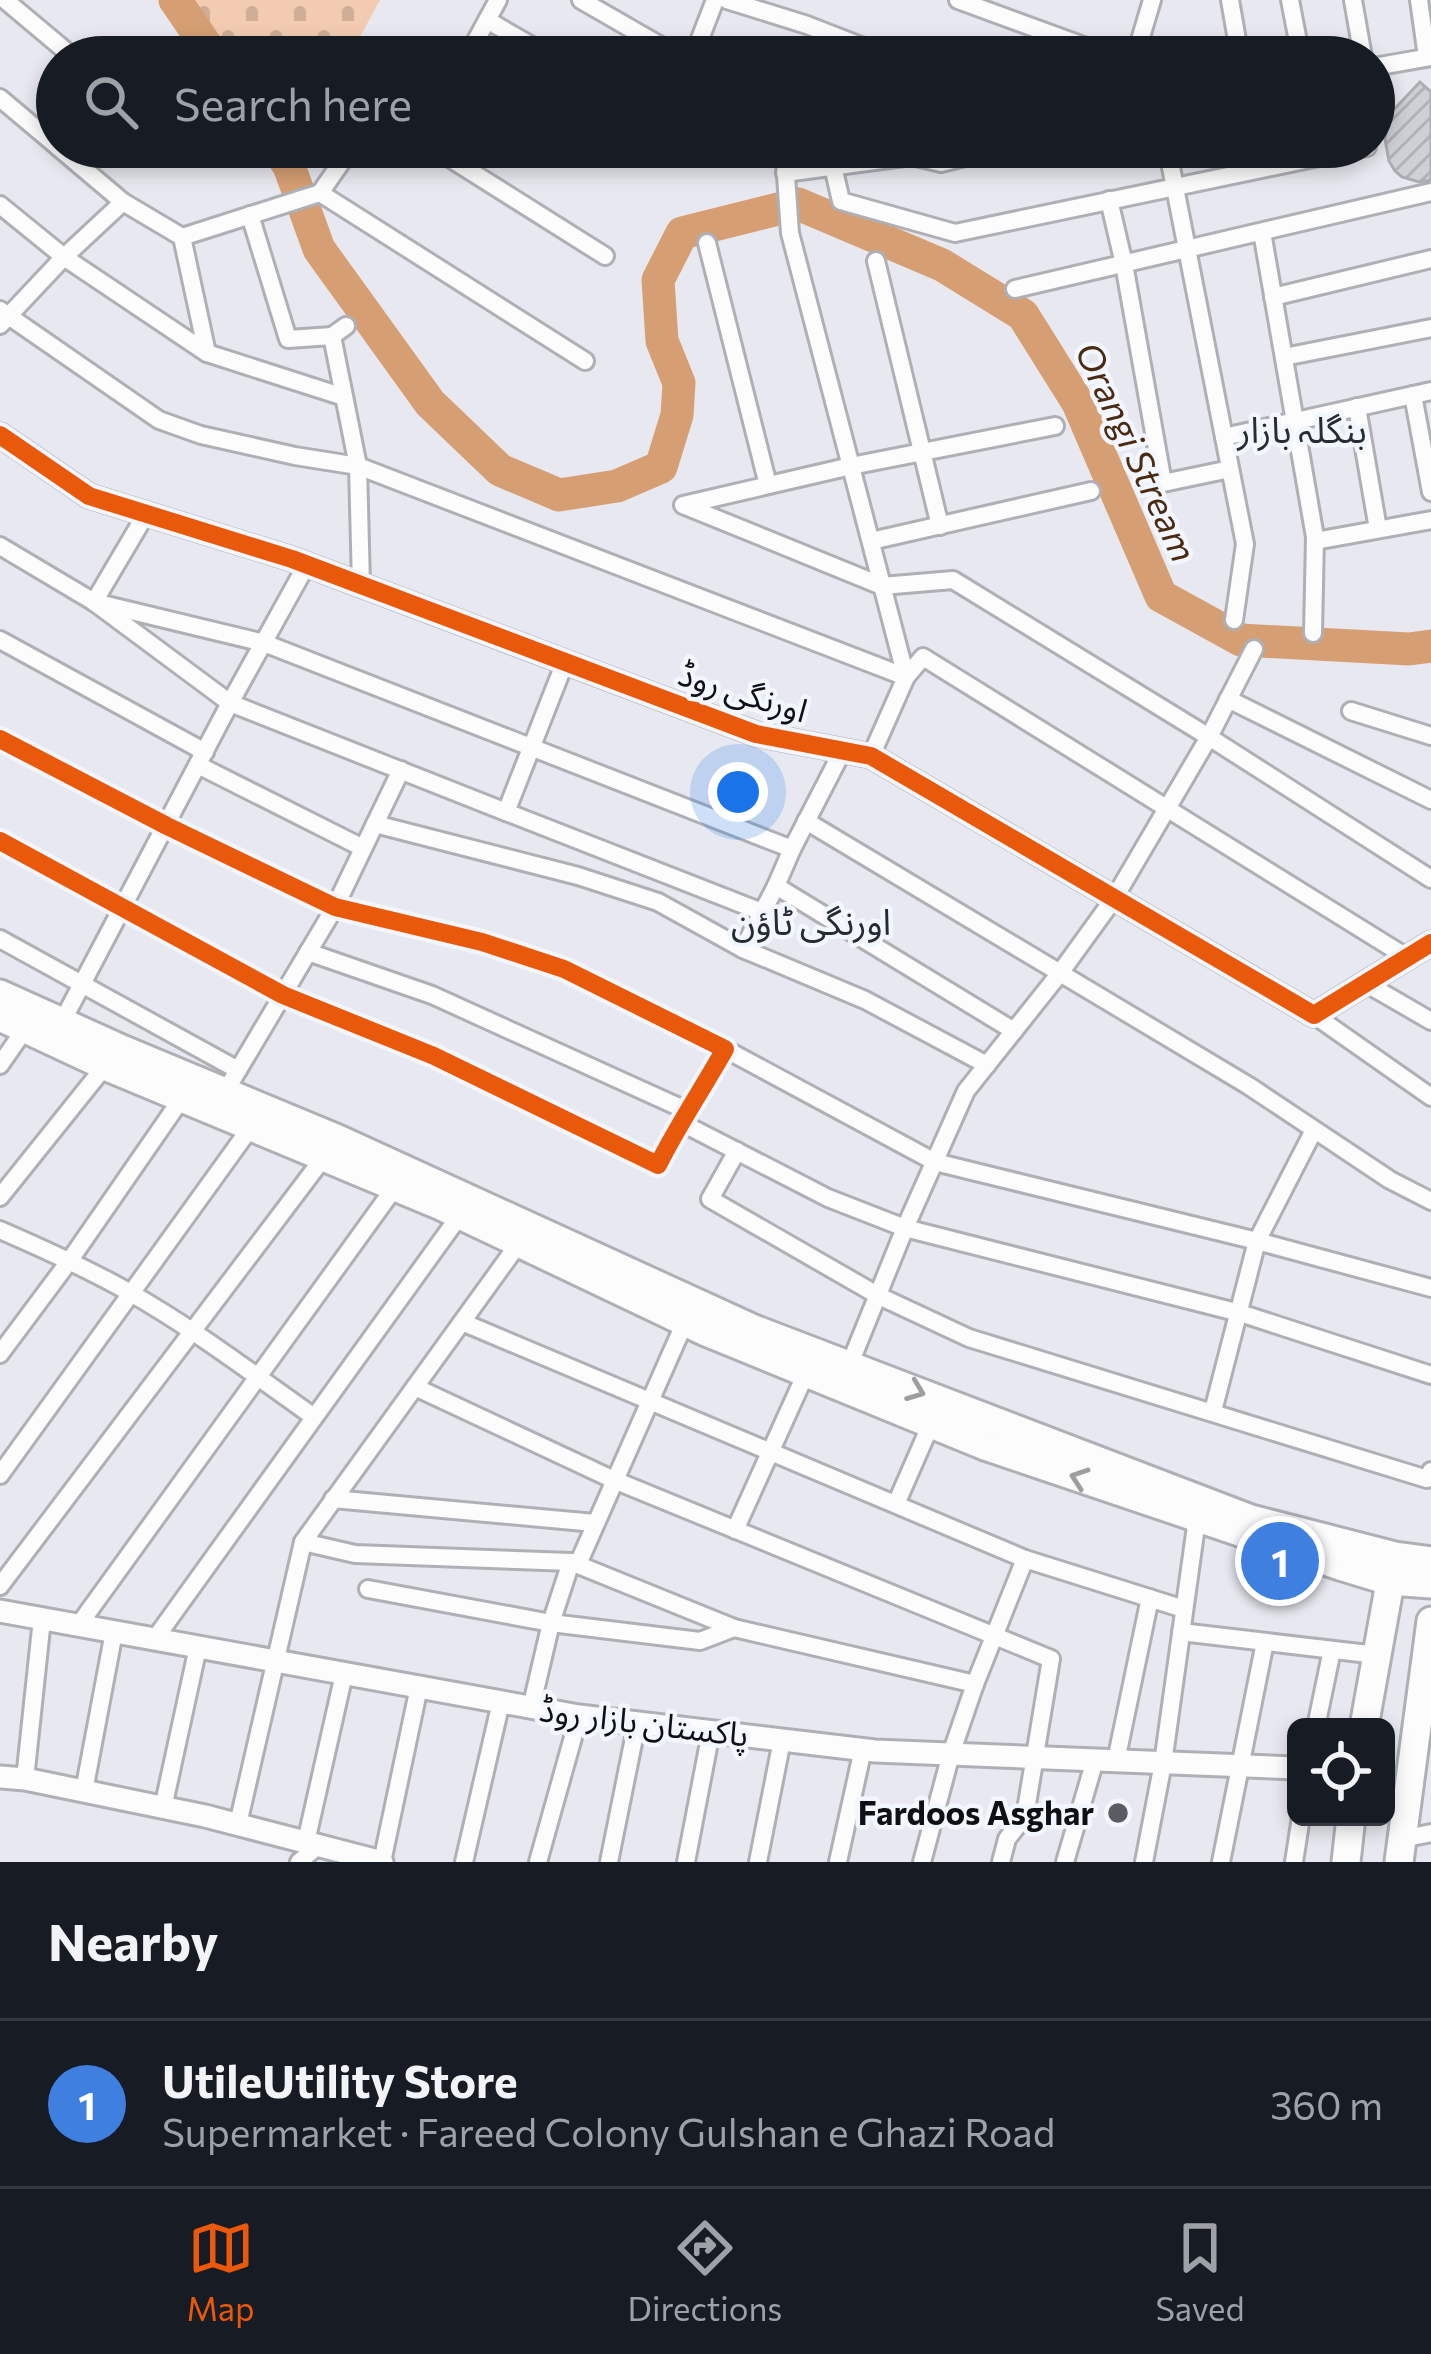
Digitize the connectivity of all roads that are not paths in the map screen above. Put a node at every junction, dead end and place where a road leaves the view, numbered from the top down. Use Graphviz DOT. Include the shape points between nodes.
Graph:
graph roads {
  1 [pos="5,0"];
  2 [pos="498,0"];
  3 [pos="581,0"];
  4 [pos="715,0"];
  5 [pos="728,0"];
  6 [pos="958,0"];
  7 [pos="1152,0"];
  8 [pos="1230,0"];
  9 [pos="1290,0"];
  10 [pos="1353,0"];
  11 [pos="1419,0"];
  12 [pos="487,20"];
  13 [pos="48,36"];
  14 [pos="478,36"];
  15 [pos="514,36"];
  16 [pos="644,36"];
  17 [pos="701,36"];
  18 [pos="835,36"];
  19 [pos="1057,36"];
  20 [pos="1141,36"];
  21 [pos="1236,36"];
  22 [pos="1297,36"];
  23 [pos="1359,36"];
  24 [pos="1429,57"];
  25 [pos="1395,63"];
  26 [pos="0,98"];
  27 [pos="36,129"];
  28 [pos="82,168"];
  29 [pos="337,168"];
  30 [pos="465,168"];
  31 [pos="785,168"];
  32 [pos="819,168"];
  33 [pos="833,168"];
  34 [pos="1170,168"];
  35 [pos="1264,168"];
  36 [pos="785,173"];
  37 [pos="1174,186"];
  38 [pos="1431,192"];
  39 [pos="320,193"];
  40 [pos="1109,200"];
  41 [pos="123,202"];
  42 [pos="0,205"];
  43 [pos="250,215"];
  44 [pos="1262,232"];
  45 [pos="182,237"];
  46 [pos="707,243"];
  47 [pos="1187,249"];
  48 [pos="605,256"];
  49 [pos="64,257"];
  50 [pos="1431,259"];
  51 [pos="876,261"];
  52 [pos="1124,264"];
  53 [pos="1015,289"];
  54 [pos="1273,297"];
  55 [pos="3,317"];
  56 [pos="1431,328"];
  57 [pos="207,353"];
  58 [pos="1284,357"];
  59 [pos="586,361"];
  60 [pos="1422,393"];
  61 [pos="344,398"];
  62 [pos="1357,407"];
  63 [pos="1294,422"];
  64 [pos="1055,426"];
  65 [pos="0,435"];
  66 [pos="1224,437"];
  67 [pos="922,452"];
  68 [pos="1428,460"];
  69 [pos="358,466"];
  70 [pos="851,466"];
  71 [pos="1230,470"];
  72 [pos="768,485"];
  73 [pos="1091,491"];
  74 [pos="1431,492"];
  75 [pos="146,514"];
  76 [pos="1431,520"];
  77 [pos="940,526"];
  78 [pos="1378,530"];
  79 [pos="1315,541"];
  80 [pos="871,542"];
  81 [pos="2,550"];
  82 [pos="307,564"];
  83 [pos="362,585"];
  84 [pos="882,586"];
  85 [pos="94,602"];
  86 [pos="1234,620"];
  87 [pos="1312,633"];
  88 [pos="0,640"];
  89 [pos="264,643"];
  90 [pos="1254,649"];
  91 [pos="565,662"];
  92 [pos="906,677"];
  93 [pos="1228,699"];
  94 [pos="230,703"];
  95 [pos="1351,711"];
  96 [pos="1209,736"];
  97 [pos="1431,736"];
  98 [pos="0,739"];
  99 [pos="531,748"];
  100 [pos="843,750"];
  101 [pos="872,756"];
  102 [pos="201,758"];
  103 [pos="401,770"];
  104 [pos="1431,800"];
  105 [pos="1166,808"];
  106 [pos="506,812"];
  107 [pos="806,821"];
  108 [pos="375,824"];
  109 [pos="167,826"];
  110 [pos="0,841"];
  111 [pos="363,848"];
  112 [pos="792,849"];
  113 [pos="1431,878"];
  114 [pos="776,886"];
  115 [pos="1115,897"];
  116 [pos="124,907"];
  117 [pos="335,907"];
  118 [pos="762,912"];
  119 [pos="0,938"];
  120 [pos="1431,944"];
  121 [pos="743,949"];
  122 [pos="308,952"];
  123 [pos="1408,958"];
  124 [pos="1060,973"];
  125 [pos="83,984"];
  126 [pos="1367,984"];
  127 [pos="0,994"];
  128 [pos="283,995"];
  129 [pos="1314,1015"];
  130 [pos="1431,1021"];
  131 [pos="62,1022"];
  132 [pos="13,1023"];
  133 [pos="1014,1031"];
  134 [pos="725,1048"];
  135 [pos="0,1065"];
  136 [pos="987,1065"];
  137 [pos="105,1066"];
  138 [pos="232,1081"];
  139 [pos="1431,1097"];
  140 [pos="182,1098"];
  141 [pos="685,1117"];
  142 [pos="251,1127"];
  143 [pos="1314,1130"];
  144 [pos="737,1151"];
  145 [pos="324,1157"];
  146 [pos="935,1162"];
  147 [pos="395,1187"];
  148 [pos="0,1197"];
  149 [pos="1431,1201"];
  150 [pos="460,1215"];
  151 [pos="905,1228"];
  152 [pos="0,1230"];
  153 [pos="1257,1241"];
  154 [pos="519,1243"];
  155 [pos="70,1260"];
  156 [pos="1431,1288"];
  157 [pos="131,1293"];
  158 [pos="880,1296"];
  159 [pos="1240,1312"];
  160 [pos="462,1322"];
  161 [pos="685,1322"];
  162 [pos="192,1331"];
  163 [pos="0,1354"];
  164 [pos="849,1366"];
  165 [pos="806,1373"];
  166 [pos="1431,1375"];
  167 [pos="257,1377"];
  168 [pos="415,1387"];
  169 [pos="650,1400"];
  170 [pos="1213,1411"];
  171 [pos="314,1417"];
  172 [pos="931,1424"];
  173 [pos="770,1451"];
  174 [pos="1431,1471"];
  175 [pos="0,1475"];
  176 [pos="614,1480"];
  177 [pos="333,1499"];
  178 [pos="896,1504"];
  179 [pos="1197,1519"];
  180 [pos="595,1523"];
  181 [pos="735,1530"];
  182 [pos="302,1542"];
  183 [pos="1025,1559"];
  184 [pos="1431,1561"];
  185 [pos="575,1563"];
  186 [pos="1392,1568"];
  187 [pos="1431,1584"];
  188 [pos="0,1586"];
  189 [pos="368,1589"];
  190 [pos="1150,1598"];
  191 [pos="1184,1609"];
  192 [pos="0,1611"];
  193 [pos="42,1619"];
  194 [pos="1431,1622"];
  195 [pos="551,1623"];
  196 [pos="78,1626"];
  197 [pos="734,1628"];
  198 [pos="1181,1632"];
  199 [pos="114,1633"];
  200 [pos="995,1636"];
  201 [pos="154,1640"];
  202 [pos="1265,1642"];
  203 [pos="198,1647"];
  204 [pos="1332,1650"];
  205 [pos="1377,1655"];
  206 [pos="274,1661"];
  207 [pos="344,1674"];
  208 [pos="975,1684"];
  209 [pos="419,1687"];
  210 [pos="501,1702"];
  211 [pos="531,1708"];
  212 [pos="579,1717"];
  213 [pos="1318,1718"];
  214 [pos="1366,1718"];
  215 [pos="637,1723"];
  216 [pos="711,1732"];
  217 [pos="782,1740"];
  218 [pos="1423,1743"];
  219 [pos="863,1749"];
  220 [pos="951,1754"];
  221 [pos="1035,1757"];
  222 [pos="1106,1760"];
  223 [pos="1162,1762"];
  224 [pos="1240,1766"];
  225 [pos="1287,1768"];
  226 [pos="0,1777"];
  227 [pos="25,1779"];
  228 [pos="84,1791"];
  229 [pos="163,1808"];
  230 [pos="238,1825"];
  231 [pos="1299,1826"];
  232 [pos="1350,1826"];
  233 [pos="1431,1833"];
  234 [pos="308,1850"];
  235 [pos="1400,1851"];
  236 [pos="382,1862"];
  237 [pos="464,1862"];
  238 [pos="538,1862"];
  239 [pos="609,1862"];
  240 [pos="686,1862"];
  241 [pos="758,1862"];
  242 [pos="838,1862"];
  243 [pos="922,1862"];
  244 [pos="1001,1862"];
  245 [pos="1065,1862"];
  246 [pos="1144,1862"];
  247 [pos="1221,1862"];
  248 [pos="1294,1862"];
  249 [pos="1346,1862"];
  1 -- 13 [label="street"];
  2 -- 12 [label="street"];
  3 -- 16 [label="street"];
  4 -- 17 [label="street"];
  5 -- 18 [label="street"];
  6 -- 19 [label="street"];
  7 -- 20 [label="street"];
  8 -- 21 [label="street"];
  9 -- 22 [label="street"];
  10 -- 23 [label="street"];
  11 -- 24 [label="street"];
  12 -- 14 [label="street"];
  12 -- 15 [label="street"];
  24 -- 25 [label="street"];
  26 -- 27 [label="street"];
  28 -- 41 [label="street"];
  29 -- 39 [label="street"];
  30 -- 48 [label="street"];
  31 -- 36 [label="street"];
  32 -- 36 [label="street"];
  33 -- 40 [label="street" via="841,201 955,233"];
  34 -- 37 [label="street"];
  35 -- 37 [label="street"];
  36 -- 70 [label="street" via="790,233"];
  37 -- 40 [label="street"];
  37 -- 47 [label="street"];
  38 -- 44 [label="street"];
  39 -- 43 [label="street"];
  39 -- 59 [label="street"];
  40 -- 52 [label="street"];
  41 -- 45 [label="street"];
  41 -- 49 [label="street"];
  42 -- 49 [label="street"];
  43 -- 45 [label="street"];
  43 -- 61 [label="street" via="288,339 339,331"];
  44 -- 47 [label="street"];
  44 -- 54 [label="street"];
  45 -- 57 [label="street"];
  46 -- 72 [label="street"];
  47 -- 52 [label="street"];
  47 -- 66 [label="street"];
  49 -- 55 [label="street"];
  49 -- 57 [label="street"];
  50 -- 54 [label="street"];
  51 -- 67 [label="street"];
  52 -- 53 [label="street"];
  52 -- 71 [label="street" via="1163,484"];
  54 -- 58 [label="street"];
  55 -- 69 [label="street" via="159,420"];
  56 -- 58 [label="street"];
  57 -- 61 [label="street"];
  58 -- 63 [label="street"];
  60 -- 62 [label="street"];
  60 -- 68 [label="street"];
  61 -- 69 [label="street"];
  62 -- 63 [label="street"];
  62 -- 78 [label="street"];
  63 -- 66 [label="street"];
  63 -- 79 [label="street"];
  64 -- 67 [label="street"];
  65 -- 75 [label="street, اورنگی روڈ" via="89,496"];
  66 -- 71 [label="street"];
  67 -- 70 [label="street"];
  67 -- 77 [label="street"];
  68 -- 74 [label="street"];
  69 -- 83 [label="street"];
  69 -- 92 [label="street"];
  70 -- 72 [label="street"];
  70 -- 80 [label="street"];
  71 -- 86 [label="street" via="1245,544"];
  72 -- 84 [label="street" via="682,505"];
  73 -- 77 [label="street"];
  75 -- 82 [label="street, اورنگی روڈ"];
  75 -- 85 [label="street"];
  76 -- 78 [label="street"];
  77 -- 80 [label="street"];
  78 -- 79 [label="street"];
  79 -- 87 [label="street"];
  80 -- 84 [label="street"];
  81 -- 85 [label="street"];
  82 -- 83 [label="street, اورنگی روڈ"];
  82 -- 89 [label="street"];
  83 -- 91 [label="street, اورنگی روڈ"];
  84 -- 92 [label="street"];
  84 -- 96 [label="street" via="953,580"];
  85 -- 89 [label="street"];
  85 -- 94 [label="street"];
  88 -- 102 [label="street"];
  89 -- 94 [label="street"];
  89 -- 99 [label="street"];
  90 -- 93 [label="street"];
  91 -- 99 [label="street"];
  91 -- 100 [label="street, اورنگی روڈ" via="756,734"];
  92 -- 101 [label="street"];
  92 -- 105 [label="street" via="923,657"];
  93 -- 96 [label="street"];
  93 -- 104 [label="street"];
  94 -- 102 [label="street"];
  94 -- 103 [label="street"];
  95 -- 97 [label="street"];
  96 -- 105 [label="street"];
  96 -- 113 [label="street"];
  98 -- 109 [label="street"];
  99 -- 106 [label="street"];
  99 -- 112 [label="street"];
  100 -- 101 [label="street, اورنگی روڈ"];
  100 -- 107 [label="street"];
  101 -- 115 [label="street, اورنگی روڈ"];
  102 -- 109 [label="street"];
  102 -- 111 [label="street"];
  103 -- 106 [label="street"];
  103 -- 108 [label="street"];
  105 -- 115 [label="street"];
  105 -- 123 [label="street"];
  106 -- 118 [label="street"];
  107 -- 112 [label="street"];
  107 -- 124 [label="street"];
  108 -- 111 [label="street"];
  108 -- 121 [label="street" via="658,902"];
  109 -- 116 [label="street"];
  109 -- 117 [label="street"];
  110 -- 116 [label="street"];
  111 -- 117 [label="street"];
  112 -- 114 [label="street"];
  114 -- 118 [label="street"];
  114 -- 133 [label="street"];
  115 -- 124 [label="street"];
  115 -- 129 [label="street, اورنگی روڈ"];
  116 -- 125 [label="street"];
  116 -- 128 [label="street"];
  117 -- 122 [label="street"];
  117 -- 134 [label="street" via="564,969"];
  118 -- 121 [label="street"];
  119 -- 125 [label="street"];
  120 -- 123 [label="street"];
  121 -- 136 [label="street" via="865,1000"];
  122 -- 128 [label="street"];
  122 -- 141 [label="street" via="432,995"];
  123 -- 126 [label="street"];
  124 -- 133 [label="street"];
  124 -- 143 [label="street"];
  125 -- 131 [label="street"];
  125 -- 138 [label="street"];
  126 -- 129 [label="street"];
  126 -- 130 [label="street"];
  127 -- 131 [label="main road"];
  128 -- 138 [label="street"];
  128 -- 141 [label="street" via="434,1056 658,1166"];
  129 -- 139 [label="street"];
  131 -- 138 [label="main road"];
  132 -- 135 [label="street"];
  132 -- 137 [label="main road"];
  133 -- 136 [label="street"];
  134 -- 141 [label="street"];
  134 -- 146 [label="street"];
  136 -- 146 [label="street" via="966,1091"];
  137 -- 140 [label="main road"];
  137 -- 148 [label="street"];
  138 -- 164 [label="main road" via="338,1139"];
  140 -- 142 [label="main road"];
  140 -- 155 [label="street"];
  141 -- 144 [label="street"];
  142 -- 145 [label="main road"];
  142 -- 157 [label="street"];
  143 -- 149 [label="street"];
  143 -- 153 [label="street"];
  144 -- 151 [label="street"];
  144 -- 158 [label="street" via="710,1199"];
  145 -- 147 [label="main road"];
  145 -- 162 [label="street"];
  146 -- 151 [label="street"];
  146 -- 153 [label="street"];
  147 -- 150 [label="main road"];
  147 -- 167 [label="street"];
  150 -- 154 [label="main road"];
  150 -- 171 [label="street"];
  151 -- 158 [label="street"];
  151 -- 159 [label="street"];
  152 -- 155 [label="street"];
  153 -- 156 [label="street"];
  153 -- 159 [label="street"];
  154 -- 160 [label="street"];
  154 -- 161 [label="main road"];
  155 -- 157 [label="street"];
  155 -- 163 [label="street"];
  157 -- 162 [label="street"];
  157 -- 175 [label="street"];
  158 -- 164 [label="street"];
  158 -- 170 [label="street" via="969,1338"];
  159 -- 166 [label="street"];
  159 -- 170 [label="street"];
  160 -- 168 [label="street"];
  160 -- 169 [label="street"];
  161 -- 165 [label="main road"];
  161 -- 169 [label="street"];
  162 -- 167 [label="street"];
  162 -- 188 [label="street"];
  164 -- 186 [label="main road, one-way"];
  165 -- 172 [label="main road"];
  165 -- 173 [label="street"];
  167 -- 171 [label="street"];
  167 -- 196 [label="street"];
  168 -- 176 [label="street"];
  168 -- 177 [label="street"];
  169 -- 173 [label="street"];
  169 -- 176 [label="street"];
  170 -- 174 [label="street" via="1427,1479"];
  171 -- 201 [label="street"];
  172 -- 178 [label="street"];
  179 -- 172 [label="main road, one-way"];
  173 -- 178 [label="street"];
  173 -- 181 [label="street"];
  176 -- 180 [label="street"];
  176 -- 181 [label="street"];
  177 -- 180 [label="street"];
  177 -- 182 [label="street"];
  178 -- 183 [label="street"];
  179 -- 186 [label="main road"];
  179 -- 191 [label="street"];
  180 -- 185 [label="street"];
  181 -- 200 [label="street"];
  182 -- 185 [label="street" via="355,1554"];
  182 -- 206 [label="street"];
  183 -- 190 [label="street"];
  183 -- 200 [label="street"];
  184 -- 186 [label="main road"];
  185 -- 195 [label="street"];
  185 -- 197 [label="street"];
  186 -- 187 [label="main road"];
  186 -- 205 [label="main road"];
  189 -- 195 [label="street"];
  190 -- 191 [label="street"];
  190 -- 222 [label="street"];
  191 -- 198 [label="street"];
  192 -- 193 [label="street, پاکستان بازار روڈ"];
  193 -- 196 [label="street, پاکستان بازار روڈ"];
  193 -- 227 [label="street"];
  194 -- 218 [label="main road"];
  195 -- 197 [label="street" via="700,1641"];
  195 -- 211 [label="street"];
  196 -- 199 [label="street, پاکستان بازار روڈ"];
  197 -- 208 [label="street"];
  198 -- 202 [label="street"];
  198 -- 223 [label="street"];
  199 -- 201 [label="street, پاکستان بازار روڈ"];
  199 -- 228 [label="street"];
  200 -- 208 [label="street"];
  200 -- 221 [label="street" via="1051,1658"];
  201 -- 203 [label="street, پاکستان بازار روڈ"];
  202 -- 204 [label="street"];
  202 -- 224 [label="street"];
  203 -- 206 [label="street, پاکستان بازار روڈ"];
  203 -- 229 [label="street"];
  204 -- 205 [label="street"];
  204 -- 213 [label="street"];
  205 -- 214 [label="main road"];
  206 -- 207 [label="street, پاکستان بازار روڈ"];
  206 -- 230 [label="street"];
  207 -- 209 [label="street, پاکستان بازار روڈ"];
  207 -- 234 [label="street"];
  208 -- 220 [label="street"];
  209 -- 210 [label="street, پاکستان بازار روڈ"];
  209 -- 236 [label="street"];
  210 -- 211 [label="street, پاکستان بازار روڈ"];
  210 -- 237 [label="street"];
  211 -- 212 [label="street, پاکستان بازار روڈ"];
  212 -- 215 [label="street, پاکستان بازار روڈ"];
  212 -- 238 [label="street"];
  215 -- 216 [label="street, پاکستان بازار روڈ"];
  215 -- 239 [label="street"];
  216 -- 217 [label="street, پاکستان بازار روڈ"];
  216 -- 240 [label="street"];
  217 -- 219 [label="street, پاکستان بازار روڈ"];
  217 -- 241 [label="street"];
  218 -- 235 [label="main road"];
  219 -- 220 [label="street, پاکستان بازار روڈ"];
  219 -- 242 [label="street"];
  220 -- 221 [label="street, پاکستان بازار روڈ"];
  220 -- 243 [label="street"];
  221 -- 222 [label="street, پاکستان بازار روڈ"];
  221 -- 244 [label="street" via="1024,1816"];
  222 -- 223 [label="street, پاکستان بازار روڈ"];
  222 -- 245 [label="street"];
  223 -- 224 [label="street, پاکستان بازار روڈ"];
  223 -- 246 [label="street"];
  224 -- 225 [label="street, پاکستان بازار روڈ"];
  224 -- 247 [label="street"];
  226 -- 227 [label="street"];
  227 -- 228 [label="street"];
  228 -- 229 [label="street"];
  229 -- 230 [label="street"];
  230 -- 234 [label="street"];
  231 -- 248 [label="street"];
  232 -- 249 [label="main road"];
  233 -- 235 [label="street"];
  234 -- 236 [label="street"];
}
